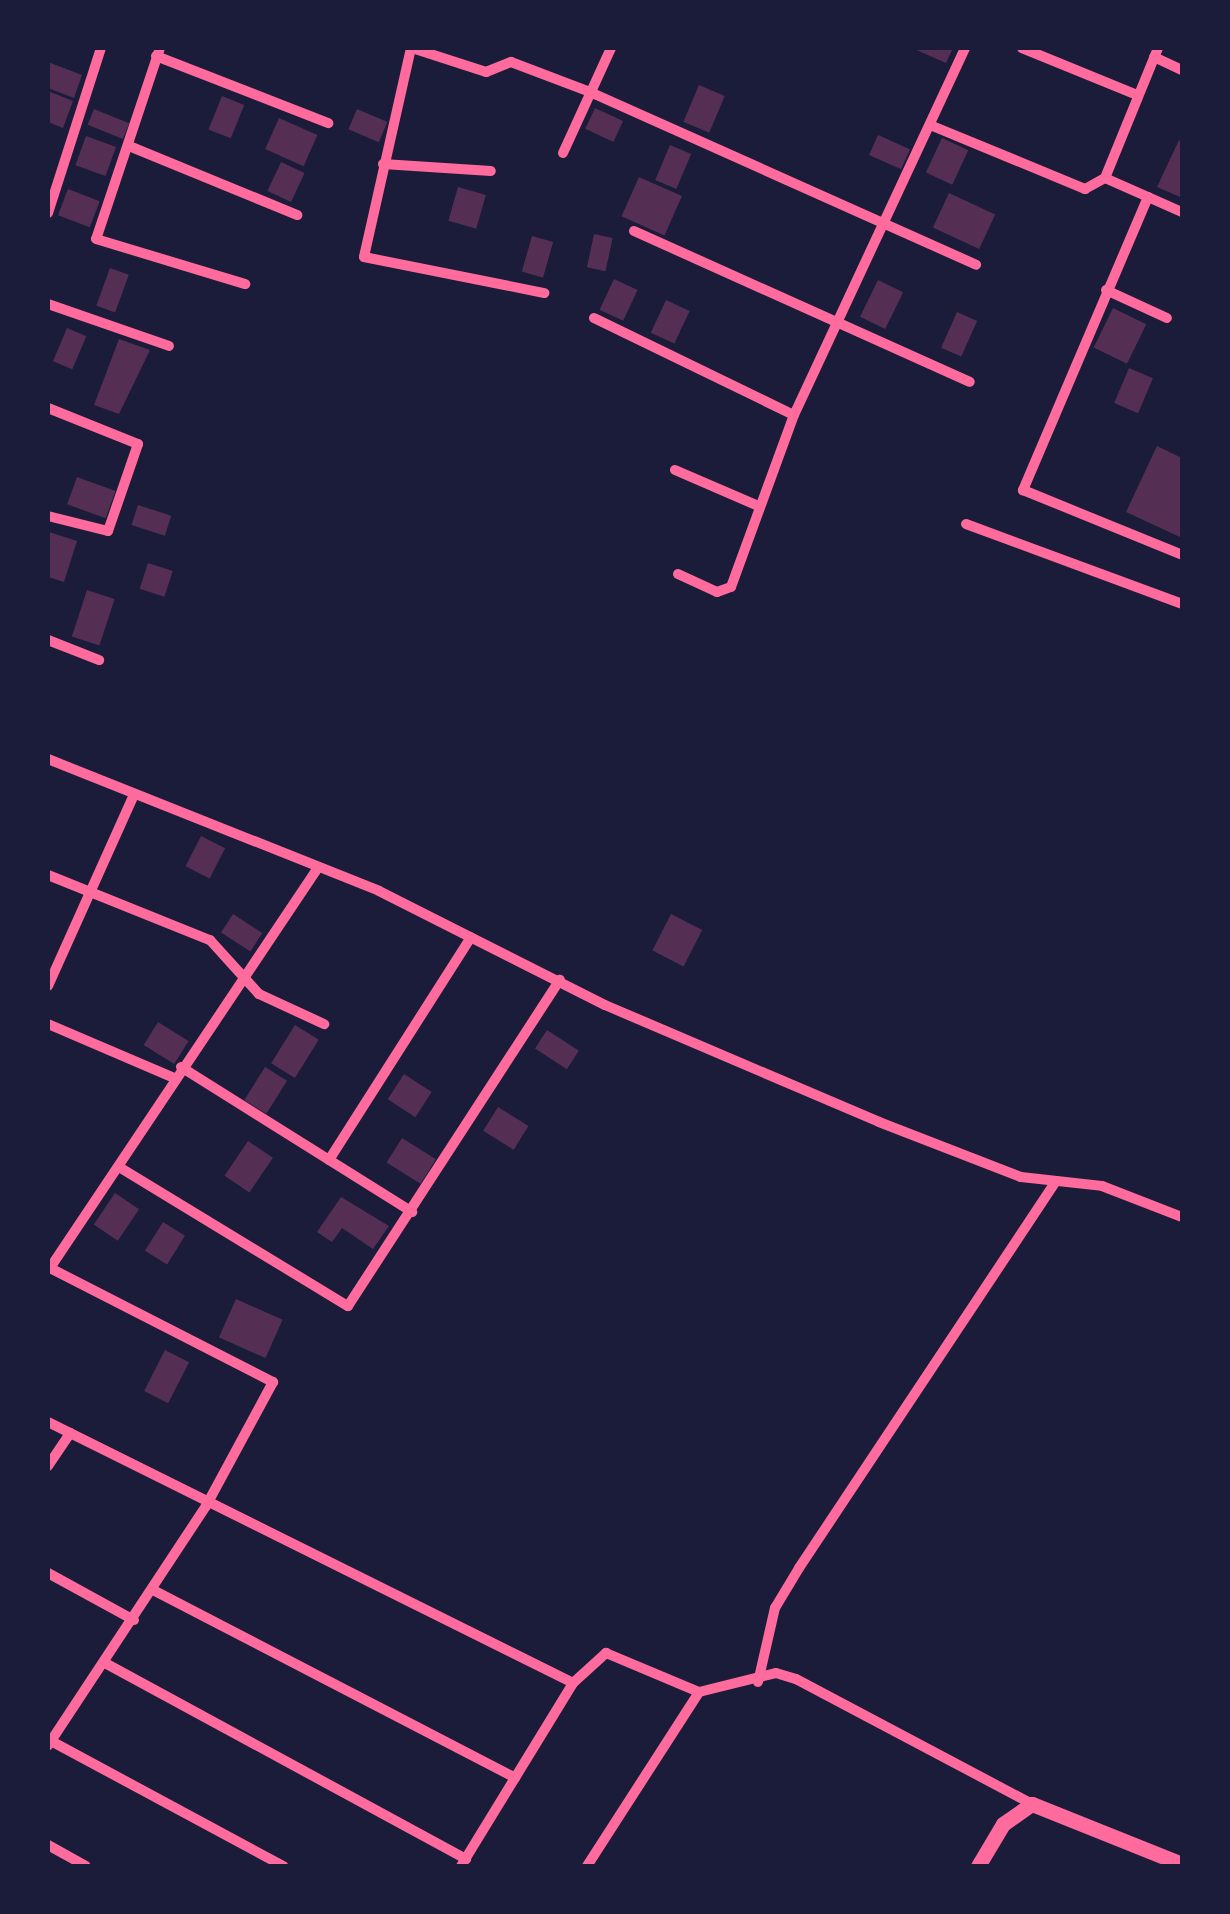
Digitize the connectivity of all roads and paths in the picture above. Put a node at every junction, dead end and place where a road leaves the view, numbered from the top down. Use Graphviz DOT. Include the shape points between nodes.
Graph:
graph roads {
  1 [pos="102,48"];
  2 [pos="411,48"];
  3 [pos="611,48"];
  4 [pos="965,48"];
  5 [pos="1022,48"];
  6 [pos="158,52"];
  7 [pos="1156,52"];
  8 [pos="1182,70"];
  9 [pos="590,92"];
  10 [pos="1137,96"];
  11 [pos="328,123"];
  12 [pos="930,125"];
  13 [pos="129,146"];
  14 [pos="563,153"];
  15 [pos="383,164"];
  16 [pos="491,171"];
  17 [pos="1105,178"];
  18 [pos="1148,197"];
  19 [pos="1182,212"];
  20 [pos="48,213"];
  21 [pos="297,215"];
  22 [pos="885,223"];
  23 [pos="634,231"];
  24 [pos="976,265"];
  25 [pos="245,284"];
  26 [pos="1106,290"];
  27 [pos="544,292"];
  28 [pos="48,304"];
  29 [pos="594,318"];
  30 [pos="1167,318"];
  31 [pos="840,323"];
  32 [pos="168,346"];
  33 [pos="970,382"];
  34 [pos="48,408"];
  35 [pos="794,416"];
  36 [pos="674,470"];
  37 [pos="756,505"];
  38 [pos="48,516"];
  39 [pos="966,524"];
  40 [pos="1182,555"];
  41 [pos="678,574"];
  42 [pos="1182,604"];
  43 [pos="48,640"];
  44 [pos="100,660"];
  45 [pos="48,759"];
  46 [pos="134,795"];
  47 [pos="318,868"];
  48 [pos="48,875"];
  49 [pos="94,893"];
  50 [pos="471,937"];
  51 [pos="247,978"];
  52 [pos="560,980"];
  53 [pos="48,986"];
  54 [pos="48,1024"];
  55 [pos="324,1024"];
  56 [pos="182,1067"];
  57 [pos="174,1078"];
  58 [pos="328,1160"];
  59 [pos="120,1168"];
  60 [pos="1055,1182"];
  61 [pos="412,1212"];
  62 [pos="1182,1217"];
  63 [pos="49,1268"];
  64 [pos="48,1422"];
  65 [pos="70,1432"];
  66 [pos="48,1466"];
  67 [pos="206,1506"];
  68 [pos="48,1573"];
  69 [pos="153,1590"];
  70 [pos="134,1620"];
  71 [pos="105,1663"];
  72 [pos="758,1682"];
  73 [pos="573,1683"];
  74 [pos="699,1692"];
  75 [pos="49,1744"];
  76 [pos="515,1778"];
  77 [pos="1032,1804"];
  78 [pos="48,1845"];
  79 [pos="464,1863"];
  80 [pos="1182,1864"];
  81 [pos="86,1866"];
  82 [pos="282,1866"];
  83 [pos="587,1866"];
  84 [pos="978,1866"];
  1 -- 20 [label="street"];
  2 -- 9 [label="street" via="486,72 511,62"];
  2 -- 15 [label="street"];
  3 -- 9 [label="street"];
  4 -- 12 [label="street"];
  5 -- 10 [label="street"];
  6 -- 11 [label="street"];
  6 -- 13 [label="street"];
  7 -- 8 [label="street"];
  7 -- 10 [label="street"];
  9 -- 14 [label="street"];
  9 -- 22 [label="street"];
  10 -- 17 [label="street"];
  12 -- 17 [label="street" via="1085,189"];
  12 -- 22 [label="street"];
  13 -- 21 [label="street"];
  13 -- 25 [label="street" via="99,244"];
  15 -- 16 [label="street"];
  15 -- 27 [label="street" via="364,257"];
  17 -- 18 [label="street"];
  18 -- 19 [label="street"];
  18 -- 26 [label="street"];
  22 -- 24 [label="street"];
  22 -- 31 [label="street"];
  23 -- 31 [label="street"];
  26 -- 30 [label="street"];
  26 -- 40 [label="street" via="1023,490"];
  28 -- 32 [label="street"];
  29 -- 35 [label="street"];
  31 -- 33 [label="street"];
  31 -- 35 [label="street"];
  34 -- 38 [label="street" via="138,444 108,531"];
  35 -- 37 [label="street"];
  36 -- 37 [label="street"];
  37 -- 41 [label="street" via="726,593"];
  39 -- 42 [label="street"];
  43 -- 44 [label="street"];
  45 -- 46 [label="street"];
  46 -- 47 [label="street"];
  46 -- 49 [label="street"];
  47 -- 50 [label="street"];
  47 -- 51 [label="street"];
  48 -- 49 [label="street"];
  49 -- 51 [label="street" via="210,940"];
  49 -- 53 [label="street"];
  50 -- 52 [label="street"];
  50 -- 58 [label="street"];
  51 -- 55 [label="street" via="259,994"];
  51 -- 56 [label="street"];
  52 -- 60 [label="street" via="879,1122"];
  52 -- 61 [label="street"];
  54 -- 57 [label="street"];
  56 -- 57 [label="street"];
  56 -- 58 [label="street"];
  57 -- 59 [label="street"];
  58 -- 61 [label="street"];
  59 -- 61 [label="street" via="348,1306"];
  59 -- 63 [label="street"];
  60 -- 62 [label="street" via="1102,1186"];
  60 -- 72 [label="street" via="775,1608"];
  63 -- 67 [label="street" via="273,1382"];
  64 -- 65 [label="street"];
  65 -- 66 [label="street"];
  65 -- 67 [label="street"];
  67 -- 69 [label="street"];
  67 -- 73 [label="street"];
  68 -- 70 [label="street"];
  69 -- 70 [label="street"];
  69 -- 76 [label="street"];
  70 -- 71 [label="street"];
  71 -- 75 [label="street"];
  71 -- 79 [label="street"];
  72 -- 74 [label="street"];
  72 -- 77 [label="street" via="776,1673 796,1679"];
  73 -- 74 [label="street" via="606,1653"];
  73 -- 76 [label="street"];
  74 -- 83 [label="street"];
  75 -- 82 [label="street"];
  76 -- 79 [label="street"];
  77 -- 80 [label="street"];
  77 -- 84 [label="street" via="1003,1824"];
  78 -- 81 [label="street"];
}
